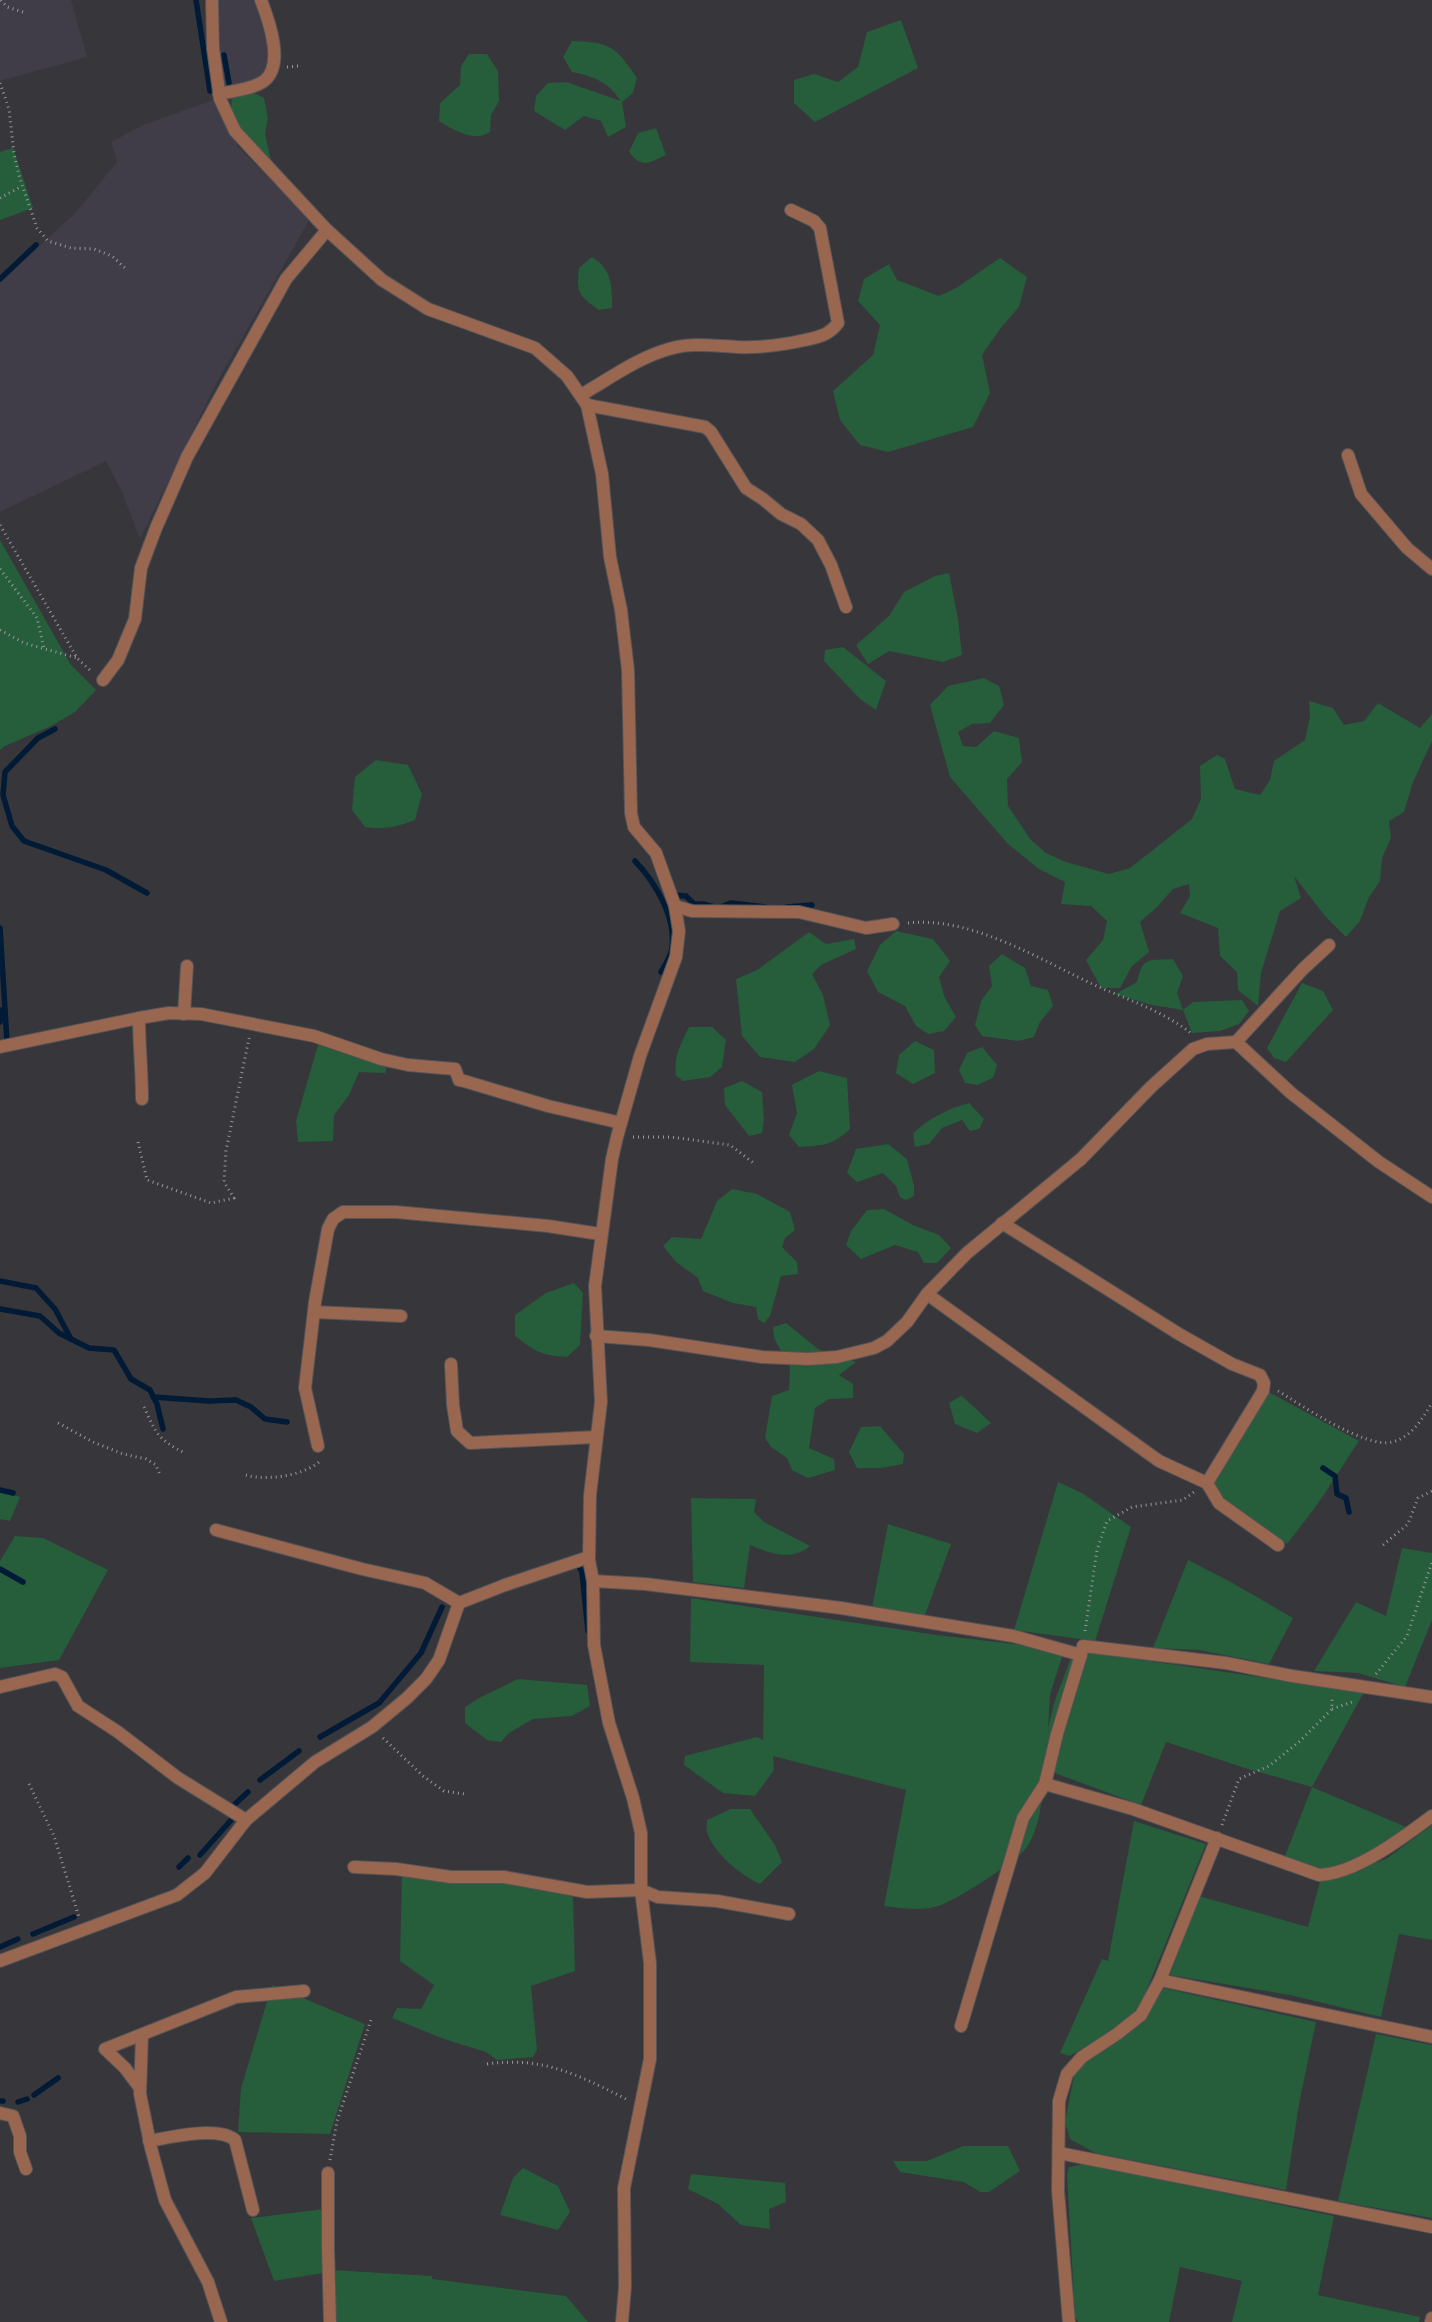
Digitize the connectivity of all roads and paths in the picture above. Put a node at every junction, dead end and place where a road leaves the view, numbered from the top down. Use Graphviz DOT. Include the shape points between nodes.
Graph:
graph roads {
  1 [pos="1,0"];
  2 [pos="212,0"];
  3 [pos="261,0"];
  4 [pos="26,13"];
  5 [pos="0,83"];
  6 [pos="219,94"];
  7 [pos="22,186"];
  8 [pos="0,198"];
  9 [pos="791,210"];
  10 [pos="327,230"];
  11 [pos="125,268"];
  12 [pos="584,400"];
  13 [pos="1348,455"];
  14 [pos="0,525"];
  15 [pos="0,569"];
  16 [pos="1432,569"];
  17 [pos="846,607"];
  18 [pos="0,630"];
  19 [pos="44,648"];
  20 [pos="76,658"];
  21 [pos="102,680"];
  22 [pos="675,906"];
  23 [pos="893,924"];
  24 [pos="1329,945"];
  25 [pos="187,966"];
  26 [pos="184,1014"];
  27 [pos="139,1018"];
  28 [pos="252,1023"];
  29 [pos="1236,1042"];
  30 [pos="1207,1044"];
  31 [pos="0,1047"];
  32 [pos="142,1099"];
  33 [pos="621,1122"];
  34 [pos="617,1137"];
  35 [pos="138,1142"];
  36 [pos="755,1164"];
  37 [pos="1432,1197"];
  38 [pos="1002,1223"];
  39 [pos="600,1234"];
  40 [pos="927,1294"];
  41 [pos="314,1312"];
  42 [pos="401,1316"];
  43 [pos="596,1336"];
  44 [pos="451,1364"];
  45 [pos="1264,1383"];
  46 [pos="1432,1403"];
  47 [pos="144,1407"];
  48 [pos="58,1423"];
  49 [pos="596,1437"];
  50 [pos="318,1446"];
  51 [pos="185,1453"];
  52 [pos="246,1474"];
  53 [pos="160,1475"];
  54 [pos="1207,1483"];
  55 [pos="1432,1491"];
  56 [pos="216,1530"];
  57 [pos="1278,1545"];
  58 [pos="1383,1545"];
  59 [pos="589,1557"];
  60 [pos="1432,1562"];
  61 [pos="593,1581"];
  62 [pos="459,1604"];
  63 [pos="1082,1651"];
  64 [pos="1332,1682"];
  65 [pos="1366,1686"];
  66 [pos="0,1687"];
  67 [pos="1432,1697"];
  68 [pos="372,1727"];
  69 [pos="28,1784"];
  70 [pos="1045,1784"];
  71 [pos="464,1794"];
  72 [pos="1432,1816"];
  73 [pos="246,1820"];
  74 [pos="1217,1838"];
  75 [pos="354,1867"];
  76 [pos="641,1890"];
  77 [pos="790,1914"];
  78 [pos="83,1930"];
  79 [pos="0,1960"];
  80 [pos="1160,1980"];
  81 [pos="304,1991"];
  82 [pos="372,2017"];
  83 [pos="961,2026"];
  84 [pos="142,2035"];
  85 [pos="1432,2037"];
  86 [pos="487,2064"];
  87 [pos="140,2088"];
  88 [pos="640,2106"];
  89 [pos="0,2113"];
  90 [pos="149,2141"];
  91 [pos="1059,2152"];
  92 [pos="26,2169"];
  93 [pos="328,2173"];
  94 [pos="253,2210"];
  95 [pos="1432,2227"];
  96 [pos="1432,2318"];
  97 [pos="221,2322"];
  98 [pos="330,2322"];
  99 [pos="622,2322"];
  100 [pos="1068,2322"];
  101 [pos="1431,2322"];
  1 -- 4 [label="path" via="7,7"];
  2 -- 6 [label="street" via="213,48"];
  3 -- 6 [label="street" via="276,54 274,69 264,81"];
  5 -- 7 [label="path" via="9,109 14,154"];
  6 -- 10 [label="street" via="235,131"];
  7 -- 8 [label="path"];
  7 -- 11 [label="path" via="37,228 48,241 72,248 94,249 112,256"];
  9 -- 12 [label="street" via="814,221 820,228 838,323 832,332 783,346 702,344 670,348 642,359"];
  10 -- 12 [label="street" via="382,280 428,309 535,348 567,376"];
  10 -- 21 [label="street" via="286,279 187,457 141,568 135,619 118,660"];
  12 -- 17 [label="street" via="705,426 746,488 781,514 801,524 818,540"];
  12 -- 22 [label="street" via="602,474 610,557 621,610 628,670 631,813 634,827 656,853"];
  13 -- 16 [label="street" via="1361,494 1407,548"];
  14 -- 20 [label="path"];
  15 -- 19 [label="path" via="37,618"];
  18 -- 19 [label="path" via="24,643"];
  19 -- 20 [label="path"];
  20 -- 21 [label="path"];
  22 -- 23 [label="street" via="692,911 799,912 866,928"];
  22 -- 33 [label="street" via="679,931 676,957 640,1056"];
  23 -- 30 [label="path" via="925,921 982,935 1050,962 1178,1022"];
  24 -- 29 [label="street" via="1303,968"];
  25 -- 26 [label="street"];
  26 -- 27 [label="street"];
  26 -- 28 [label="street"];
  27 -- 31 [label="street"];
  27 -- 32 [label="street"];
  28 -- 33 [label="street" via="314,1036 381,1060 456,1069 459,1080 548,1106"];
  28 -- 35 [label="path" via="226,1151 224,1182 234,1198 211,1203 147,1180"];
  29 -- 30 [label="street"];
  29 -- 37 [label="street" via="1298,1099 1379,1162"];
  30 -- 38 [label="street" via="1193,1049 1150,1087 1081,1159"];
  33 -- 34 [label="street"];
  34 -- 36 [label="path" via="671,1137 730,1145"];
  34 -- 39 [label="street"];
  38 -- 40 [label="street"];
  38 -- 45 [label="street" via="1179,1334 1232,1364 1260,1375"];
  39 -- 41 [label="street" via="396,1212 343,1212 333,1219 328,1229"];
  39 -- 43 [label="street" via="594,1286"];
  40 -- 43 [label="street" via="907,1322 887,1341 837,1357 762,1357 649,1340"];
  40 -- 54 [label="street" via="1159,1461"];
  41 -- 42 [label="street"];
  41 -- 50 [label="street" via="305,1388"];
  43 -- 49 [label="street" via="601,1402"];
  44 -- 49 [label="street" via="456,1431 470,1443"];
  45 -- 46 [label="path" via="1345,1431 1373,1441 1392,1442 1414,1430"];
  45 -- 54 [label="street" via="1263,1391"];
  47 -- 51 [label="path" via="157,1435"];
  48 -- 53 [label="path" via="93,1442 156,1464"];
  49 -- 59 [label="street" via="590,1495"];
  50 -- 52 [label="path" via="320,1461 296,1473 259,1479"];
  54 -- 57 [label="street" via="1219,1503"];
  54 -- 63 [label="path" via="1183,1500 1132,1507 1106,1521 1096,1550"];
  55 -- 58 [label="path" via="1418,1498 1408,1524"];
  56 -- 62 [label="street" via="425,1583"];
  59 -- 61 [label="street"];
  59 -- 62 [label="street" via="505,1584"];
  60 -- 65 [label="path" via="1407,1636"];
  61 -- 63 [label="street" via="645,1584 841,1608 1013,1636"];
  61 -- 76 [label="street" via="594,1645 609,1723 641,1834"];
  62 -- 68 [label="street" via="439,1660 426,1679"];
  63 -- 64 [label="street" via="1226,1662"];
  63 -- 70 [label="street"];
  64 -- 65 [label="street"];
  64 -- 74 [label="path" via="1332,1709 1269,1766 1239,1779"];
  65 -- 67 [label="street"];
  66 -- 73 [label="street" via="55,1674 62,1677 78,1706 178,1778"];
  68 -- 71 [label="path" via="423,1776 444,1791"];
  68 -- 73 [label="street" via="315,1762"];
  69 -- 78 [label="path" via="54,1836"];
  70 -- 74 [label="street" via="1133,1809"];
  70 -- 83 [label="street" via="1023,1818"];
  72 -- 74 [label="street" via="1382,1852 1328,1875 1304,1871"];
  73 -- 78 [label="street" via="205,1873 177,1895"];
  74 -- 80 [label="street"];
  75 -- 76 [label="street" via="451,1877 504,1877 587,1892"];
  76 -- 77 [label="street" via="658,1897 716,1901"];
  76 -- 88 [label="street" via="650,1963 651,2022 650,2059"];
  78 -- 79 [label="street"];
  80 -- 85 [label="street"];
  80 -- 91 [label="street" via="1141,2015 1082,2057 1066,2074 1060,2101"];
  81 -- 84 [label="street" via="236,1997"];
  82 -- 93 [label="path" via="336,2121"];
  84 -- 87 [label="street"];
  84 -- 87 [label="street" via="105,2049 126,2068"];
  86 -- 88 [label="path" via="529,2061 578,2075"];
  87 -- 90 [label="street"];
  88 -- 99 [label="street" via="624,2188"];
  89 -- 92 [label="street" via="13,2116"];
  90 -- 94 [label="street" via="184,2135 228,2134 235,2140"];
  90 -- 97 [label="street" via="165,2200 208,2282"];
  91 -- 95 [label="street"];
  91 -- 100 [label="street" via="1058,2191"];
  93 -- 98 [label="street"];
  96 -- 101 [label="street"];
}
